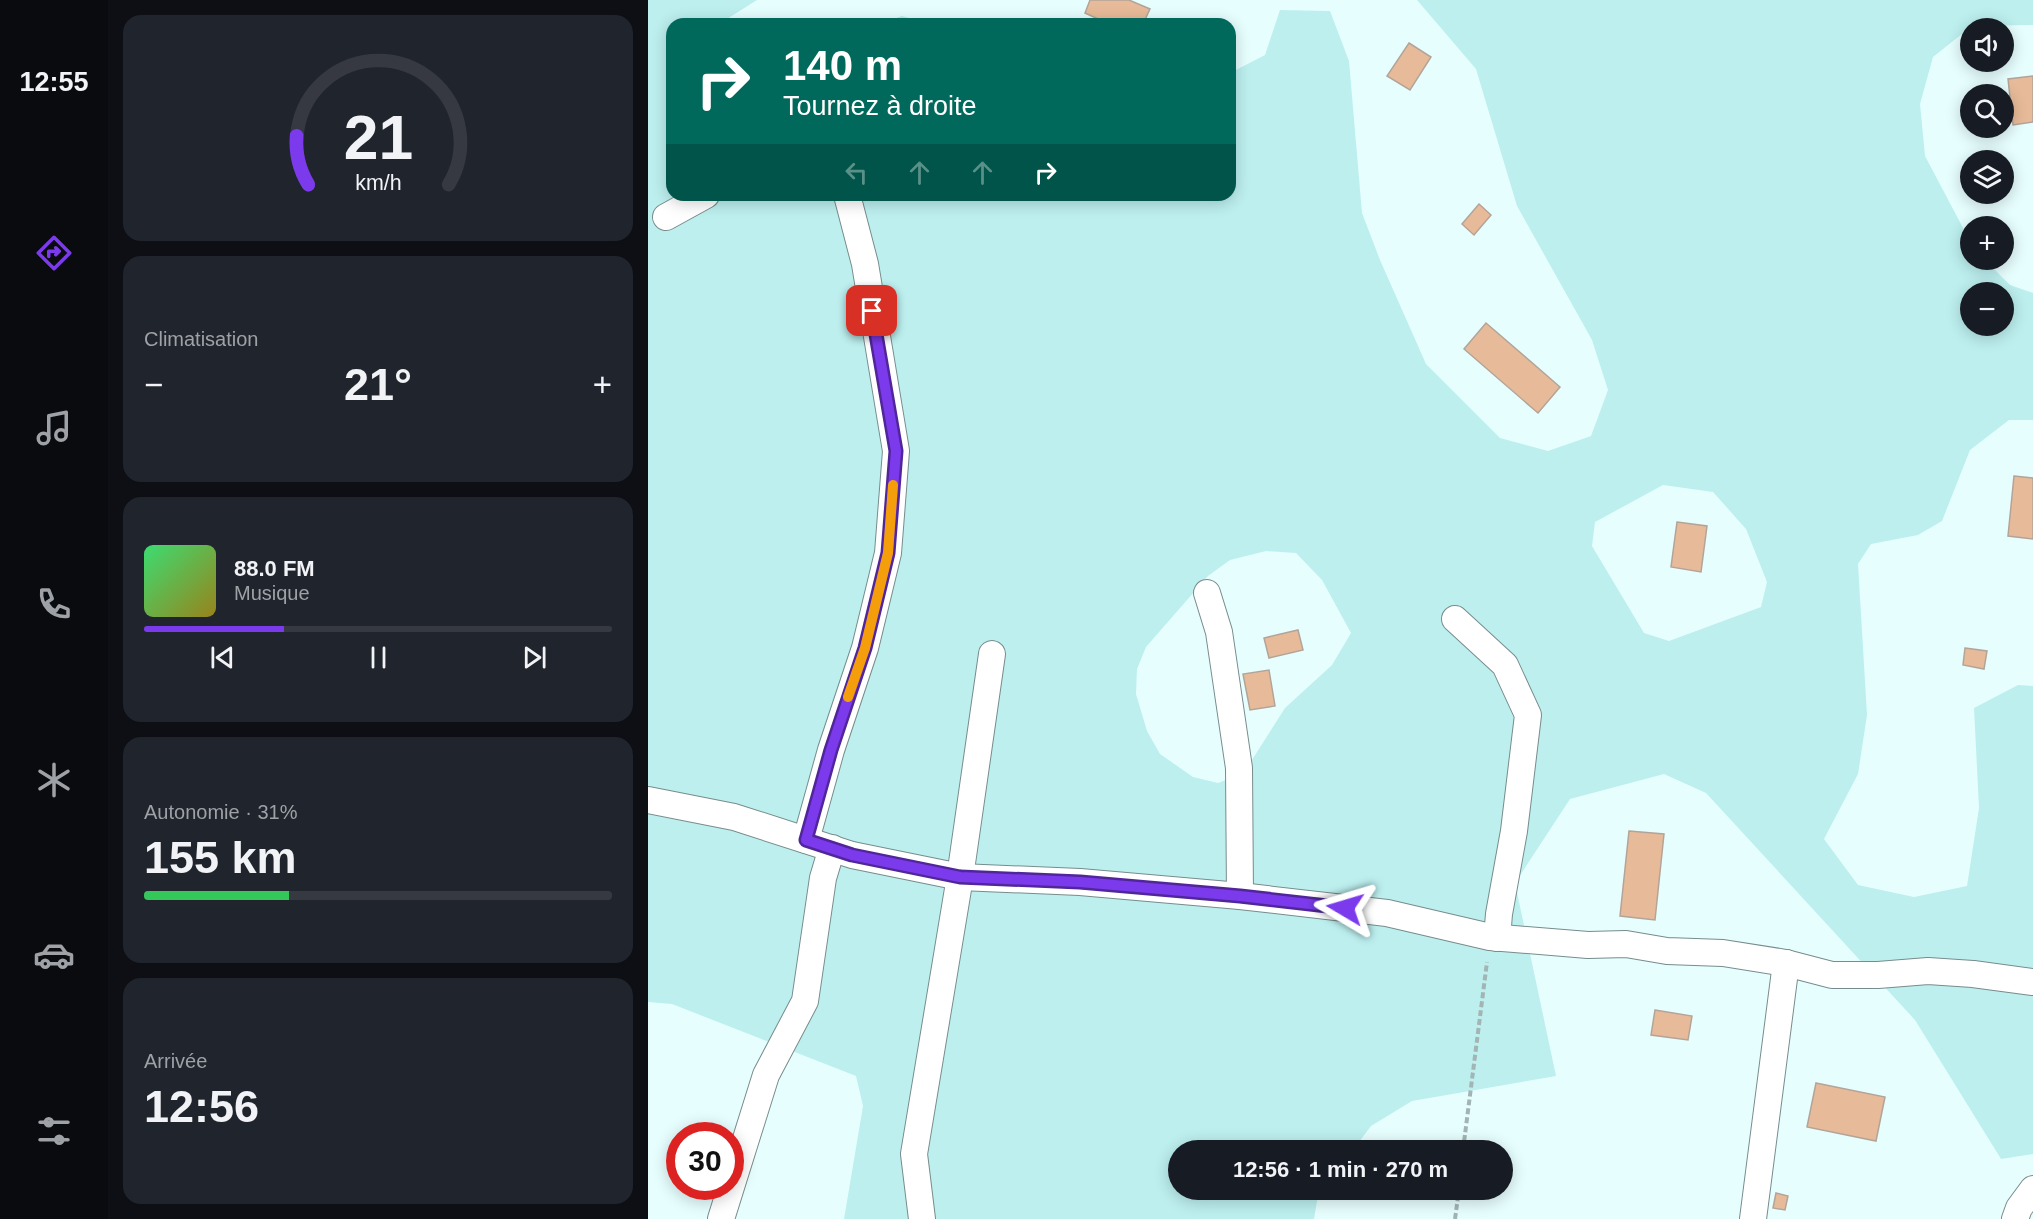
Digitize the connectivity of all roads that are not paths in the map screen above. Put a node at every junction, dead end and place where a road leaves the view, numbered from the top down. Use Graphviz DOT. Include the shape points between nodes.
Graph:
graph roads {
  1 [pos="695,201"];
  2 [pos="849,201"];
  3 [pos="666,217"];
  4 [pos="1207,593"];
  5 [pos="1455,619"];
  6 [pos="992,654"];
  7 [pos="648,800"];
  8 [pos="806,840"];
  9 [pos="832,848"];
  10 [pos="960,877"];
  11 [pos="1240,896"];
  12 [pos="1494,937"];
  13 [pos="1786,963"];
  14 [pos="2033,982"];
  15 [pos="2033,1189"];
  16 [pos="721,1219"];
  17 [pos="922,1219"];
  18 [pos="1753,1219"];
  19 [pos="2014,1219"];
  1 -- 3 [label="street"];
  2 -- 8 [label="street" via="865,264 896,451 888,553 865,648"];
  4 -- 11 [label="street" via="1219,632 1239,768"];
  5 -- 12 [label="street" via="1506,665 1528,715 1514,831"];
  6 -- 10 [label="street"];
  7 -- 8 [label="street" via="734,817"];
  8 -- 9 [label="street"];
  9 -- 10 [label="street"];
  9 -- 16 [label="street" via="823,878 805,1001 766,1075"];
  10 -- 11 [label="street" via="1080,882"];
  10 -- 17 [label="street" via="914,1154"];
  11 -- 12 [label="street" via="1387,913"];
  12 -- 13 [label="street" via="1588,945 1626,944"];
  13 -- 14 [label="street" via="1832,975 1928,971"];
  13 -- 18 [label="street"];
  15 -- 19 [label="street"];
}
